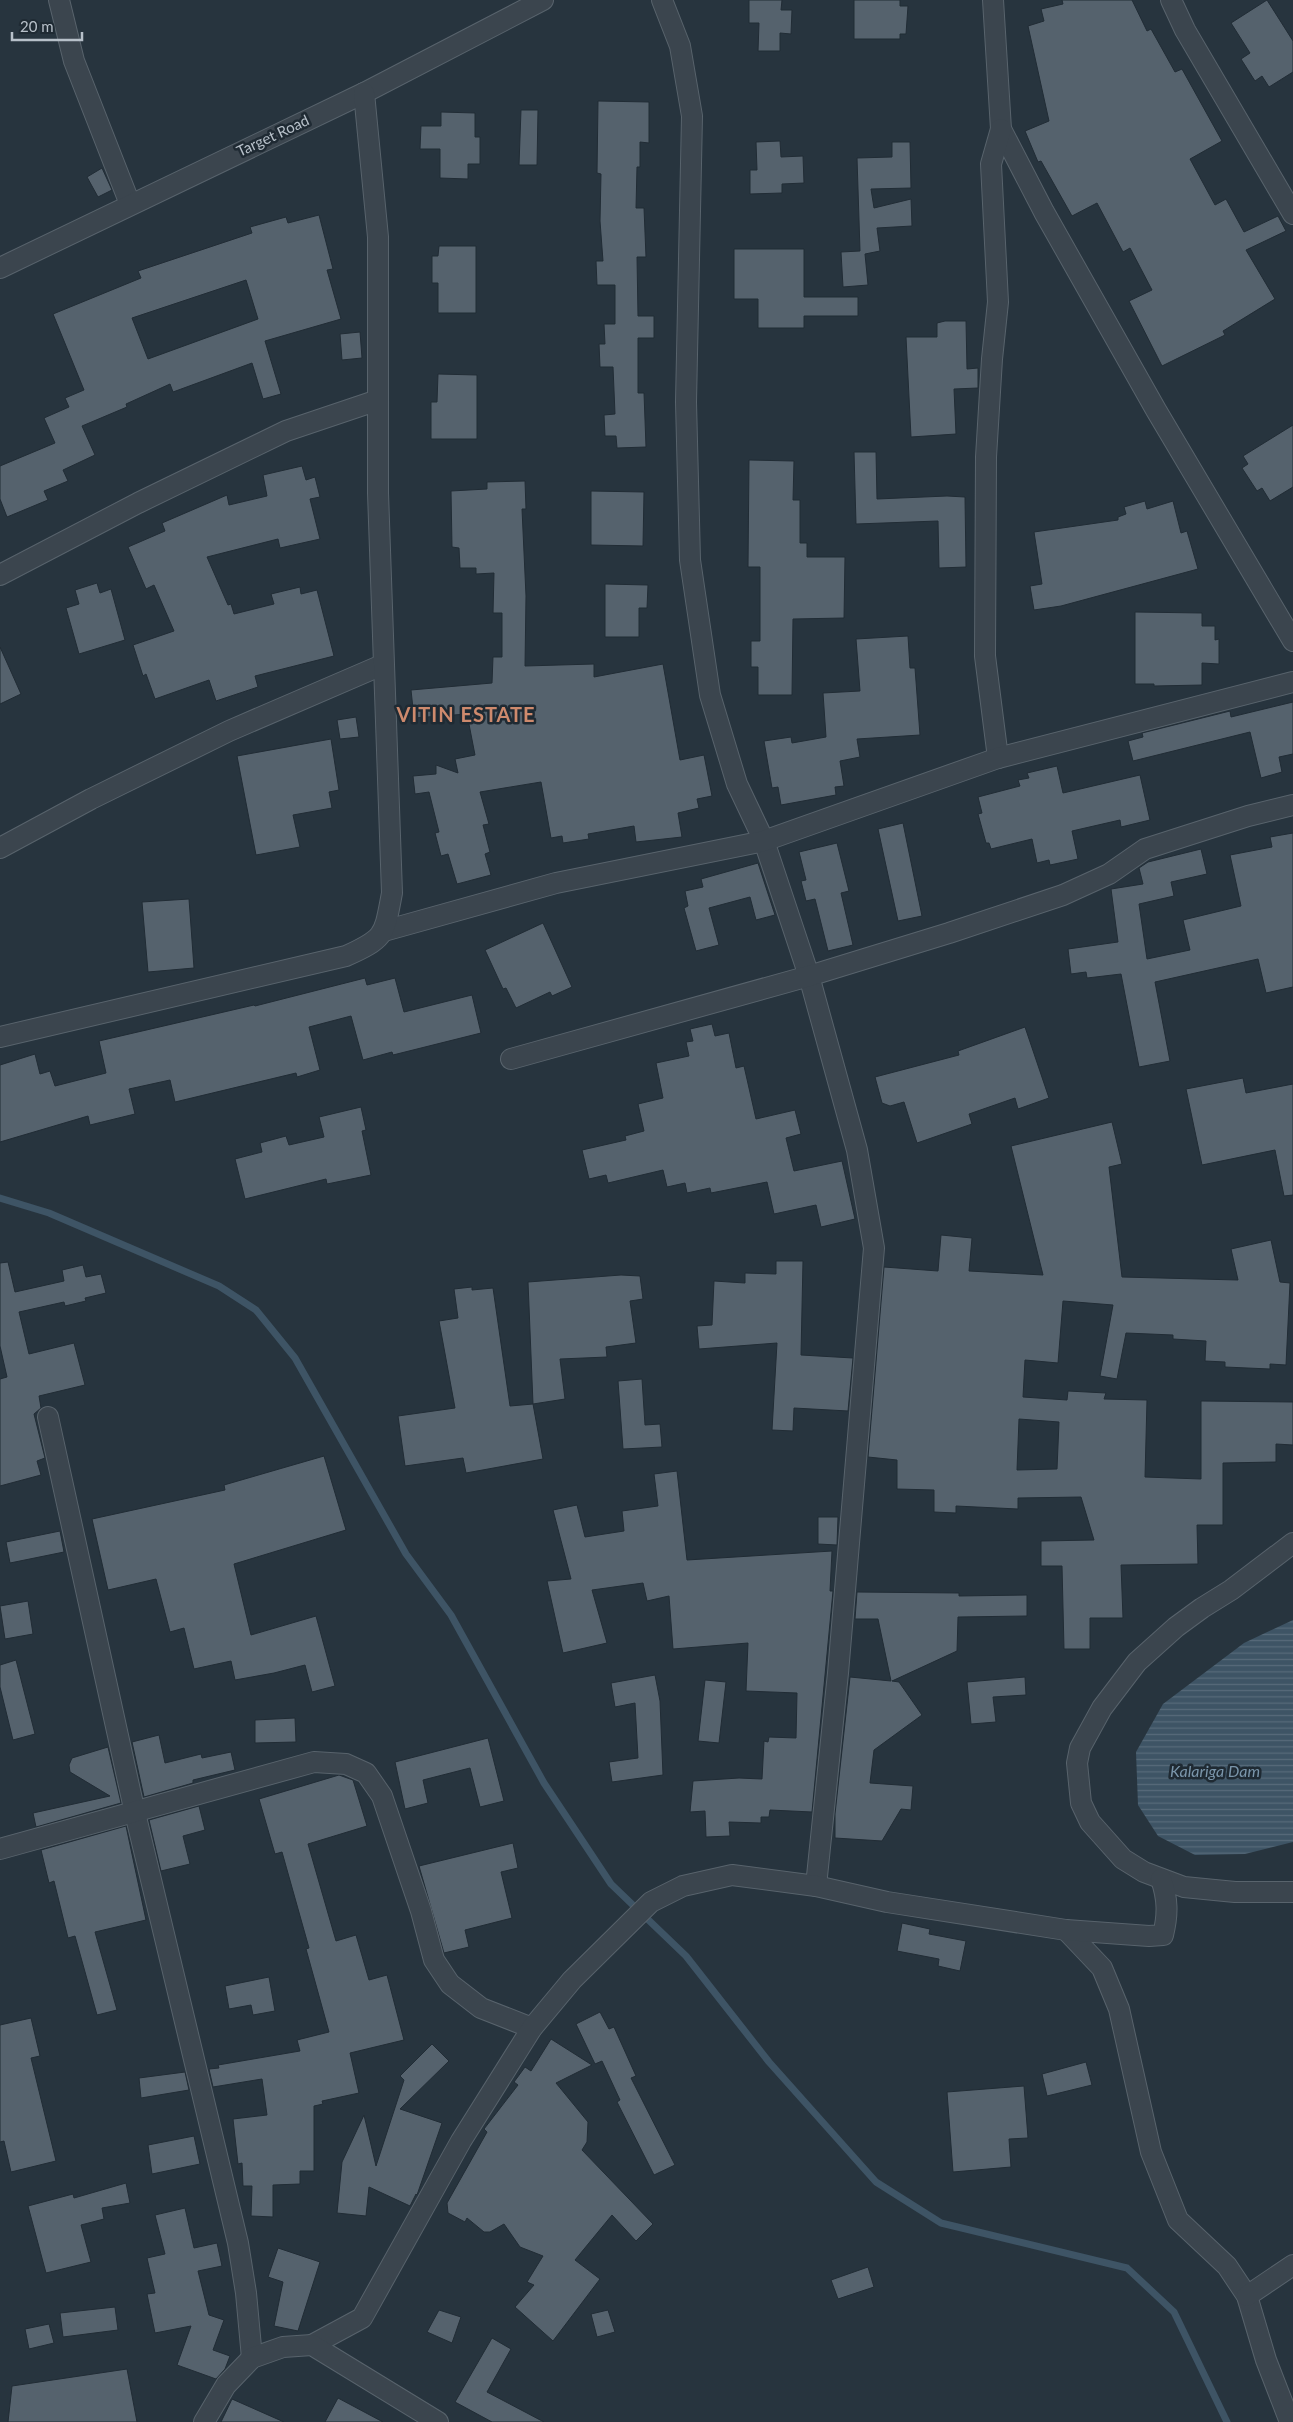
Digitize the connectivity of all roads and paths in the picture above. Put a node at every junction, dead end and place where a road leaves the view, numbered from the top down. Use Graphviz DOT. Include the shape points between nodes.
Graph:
graph roads {
  1 [pos="59,0"];
  2 [pos="543,0"];
  3 [pos="662,0"];
  4 [pos="993,0"];
  5 [pos="1171,0"];
  6 [pos="364,94"];
  7 [pos="1001,129"];
  8 [pos="130,204"];
  9 [pos="1293,214"];
  10 [pos="0,268"];
  11 [pos="378,400"];
  12 [pos="0,575"];
  13 [pos="1293,641"];
  14 [pos="382,665"];
  15 [pos="1293,682"];
  16 [pos="998,758"];
  17 [pos="1293,805"];
  18 [pos="764,841"];
  19 [pos="0,848"];
  20 [pos="384,930"];
  21 [pos="808,976"];
  22 [pos="0,1037"];
  23 [pos="511,1059"];
  24 [pos="48,1417"];
  25 [pos="1293,1543"];
  26 [pos="135,1813"];
  27 [pos="0,1849"];
  28 [pos="1161,1879"];
  29 [pos="816,1886"];
  30 [pos="1293,1892"];
  31 [pos="1066,1930"];
  32 [pos="532,2028"];
  33 [pos="1293,2266"];
  34 [pos="1247,2296"];
  35 [pos="312,2345"];
  36 [pos="252,2358"];
  37 [pos="204,2422"];
  38 [pos="438,2422"];
  39 [pos="1290,2422"];
  1 -- 8 [label="street" via="74,61"];
  2 -- 6 [label="street, Target Road"];
  3 -- 18 [label="street" via="680,46 692,116 686,402 690,560 710,695 737,784"];
  4 -- 7 [label="street"];
  5 -- 9 [label="street" via="1185,30"];
  6 -- 8 [label="street, Target Road"];
  6 -- 11 [label="street" via="378,237"];
  7 -- 13 [label="street" via="1156,410"];
  7 -- 16 [label="street" via="991,164 998,302 986,457 985,646"];
  8 -- 10 [label="street, Target Road"];
  11 -- 12 [label="street" via="286,431"];
  11 -- 14 [label="street"];
  14 -- 19 [label="street" via="221,736 91,799"];
  14 -- 20 [label="street" via="392,893"];
  15 -- 16 [label="street"];
  16 -- 18 [label="street"];
  17 -- 21 [label="street" via="1145,849 1109,874 1063,895"];
  18 -- 20 [label="street" via="556,883"];
  18 -- 21 [label="street"];
  20 -- 22 [label="street" via="371,945 346,956"];
  21 -- 23 [label="street"];
  21 -- 29 [label="street" via="858,1150 874,1248 838,1673"];
  24 -- 26 [label="street"];
  25 -- 28 [label="street" via="1176,1627 1137,1662 1102,1708 1080,1748 1077,1781 1090,1822 1124,1859"];
  26 -- 27 [label="street"];
  26 -- 32 [label="street" via="202,1791 314,1762 346,1764 366,1773 382,1796 434,1960 450,1984 481,2008"];
  26 -- 36 [label="street" via="238,2242"];
  28 -- 30 [label="street" via="1184,1887 1235,1892"];
  28 -- 31 [label="street" via="1167,1895 1163,1935"];
  29 -- 31 [label="street" via="887,1902"];
  29 -- 32 [label="street" via="732,1876 683,1886 651,1902 572,1980"];
  31 -- 34 [label="street" via="1102,1968 1119,2009 1151,2152 1178,2220 1227,2266"];
  32 -- 35 [label="street" via="461,2141 362,2318"];
  33 -- 34 [label="street"];
  34 -- 39 [label="street" via="1266,2360"];
  35 -- 36 [label="street" via="283,2347"];
  35 -- 38 [label="street"];
  36 -- 37 [label="street" via="226,2385"];
}
